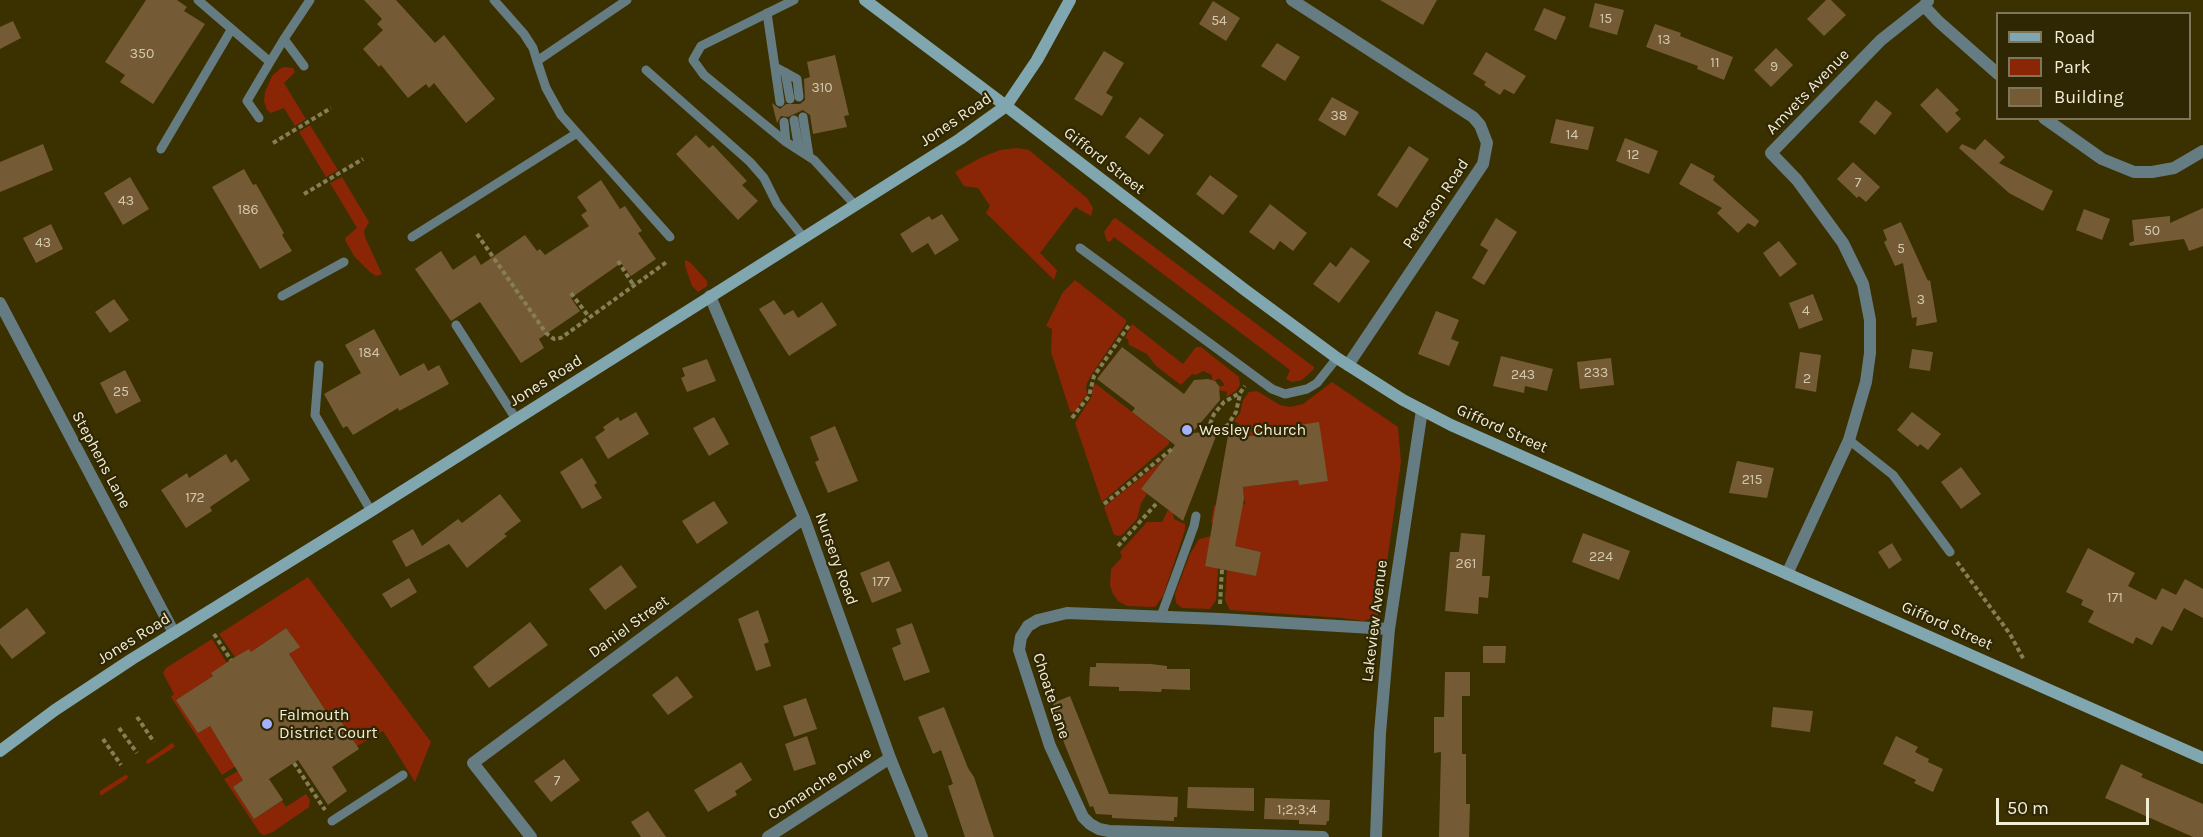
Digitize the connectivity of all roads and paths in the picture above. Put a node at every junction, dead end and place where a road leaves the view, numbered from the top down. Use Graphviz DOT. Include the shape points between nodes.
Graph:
graph roads {
  1 [pos="198,0"];
  2 [pos="310,0"];
  3 [pos="494,0"];
  4 [pos="627,0"];
  5 [pos="794,0"];
  6 [pos="865,0"];
  7 [pos="1070,0"];
  8 [pos="1292,0"];
  9 [pos="1927,3"];
  10 [pos="765,13"];
  11 [pos="231,30"];
  12 [pos="284,39"];
  13 [pos="537,61"];
  14 [pos="270,62"];
  15 [pos="304,66"];
  16 [pos="775,67"];
  17 [pos="646,70"];
  18 [pos="1996,72"];
  19 [pos="1006,106"];
  20 [pos="331,108"];
  21 [pos="259,118"];
  22 [pos="794,120"];
  23 [pos="2047,120"];
  24 [pos="577,133"];
  25 [pos="786,142"];
  26 [pos="273,143"];
  27 [pos="161,149"];
  28 [pos="799,150"];
  29 [pos="2203,151"];
  30 [pos="809,156"];
  31 [pos="363,159"];
  32 [pos="304,195"];
  33 [pos="855,205"];
  34 [pos="477,234"];
  35 [pos="412,237"];
  36 [pos="670,237"];
  37 [pos="804,238"];
  38 [pos="1080,248"];
  39 [pos="618,261"];
  40 [pos="668,261"];
  41 [pos="344,262"];
  42 [pos="634,286"];
  43 [pos="572,292"];
  44 [pos="282,296"];
  45 [pos="710,296"];
  46 [pos="0,303"];
  47 [pos="590,317"];
  48 [pos="1130,324"];
  49 [pos="456,325"];
  50 [pos="1337,358"];
  51 [pos="319,365"];
  52 [pos="1348,365"];
  53 [pos="1254,375"];
  54 [pos="1240,393"];
  55 [pos="1422,410"];
  56 [pos="1072,418"];
  57 [pos="516,419"];
  58 [pos="1210,423"];
  59 [pos="1219,430"];
  60 [pos="1849,440"];
  61 [pos="1172,449"];
  62 [pos="1104,504"];
  63 [pos="1156,504"];
  64 [pos="371,511"];
  65 [pos="1196,516"];
  66 [pos="804,518"];
  67 [pos="1118,546"];
  68 [pos="1950,552"];
  69 [pos="1222,569"];
  70 [pos="1786,574"];
  71 [pos="1161,616"];
  72 [pos="1220,619"];
  73 [pos="1389,629"];
  74 [pos="174,633"];
  75 [pos="214,634"];
  76 [pos="231,660"];
  77 [pos="2024,660"];
  78 [pos="137,717"];
  79 [pos="119,728"];
  80 [pos="103,739"];
  81 [pos="154,742"];
  82 [pos="0,751"];
  83 [pos="137,753"];
  84 [pos="2203,758"];
  85 [pos="890,759"];
  86 [pos="294,763"];
  87 [pos="121,765"];
  88 [pos="403,775"];
  89 [pos="332,821"];
  90 [pos="531,837"];
  91 [pos="768,837"];
  92 [pos="922,837"];
  93 [pos="1323,837"];
  94 [pos="1376,837"];
  1 -- 11 [label="lane"];
  2 -- 12 [label="lane"];
  3 -- 13 [label="lane" via="524,34"];
  4 -- 13 [label="lane"];
  5 -- 10 [label="lane"];
  6 -- 19 [label="main road, Gifford Street"];
  7 -- 19 [label="main road, Jones Road"];
  8 -- 52 [label="street, Peterson Road" via="1473,117 1487,143 1483,164"];
  9 -- 18 [label="street, Amvets Avenue" via="1938,21"];
  9 -- 60 [label="street, Amvets Avenue" via="1881,40 1771,153 1797,180 1843,243 1863,284 1870,320 1870,353"];
  10 -- 16 [label="lane"];
  10 -- 25 [label="lane" via="701,46 693,60 704,75"];
  11 -- 14 [label="lane"];
  11 -- 27 [label="lane"];
  12 -- 14 [label="lane"];
  12 -- 15 [label="lane"];
  13 -- 24 [label="lane" via="546,88"];
  14 -- 21 [label="lane" via="247,101"];
  16 -- 16 [label="lane" via="790,99 797,79"];
  17 -- 37 [label="lane" via="750,162"];
  19 -- 33 [label="main road, Jones Road"];
  19 -- 50 [label="main road, Gifford Street"];
  20 -- 26 [label="path"];
  22 -- 25 [label="lane"];
  22 -- 28 [label="lane"];
  22 -- 30 [label="lane"];
  23 -- 29 [label="street" via="2102,159 2134,172 2174,168"];
  24 -- 35 [label="lane"];
  24 -- 36 [label="lane"];
  25 -- 28 [label="lane"];
  28 -- 30 [label="lane"];
  30 -- 33 [label="lane"];
  31 -- 32 [label="path"];
  33 -- 37 [label="main road, Jones Road"];
  34 -- 47 [label="path" via="550,337 561,338"];
  37 -- 45 [label="main road, Jones Road"];
  38 -- 53 [label="lane"];
  39 -- 42 [label="path"];
  40 -- 42 [label="path"];
  41 -- 44 [label="lane"];
  42 -- 47 [label="path"];
  43 -- 47 [label="path"];
  45 -- 57 [label="main road, Jones Road"];
  45 -- 66 [label="street, Nursery Road"];
  46 -- 74 [label="street, Stephens Lane"];
  48 -- 56 [label="path" via="1094,376 1089,396"];
  49 -- 57 [label="lane"];
  50 -- 52 [label="main road, Gifford Street"];
  50 -- 53 [label="lane" via="1317,383 1296,393 1272,389"];
  51 -- 64 [label="lane" via="315,415"];
  52 -- 55 [label="main road, Gifford Street"];
  53 -- 54 [label="path"];
  54 -- 58 [label="path" via="1224,402"];
  54 -- 59 [label="path" via="1236,412 1228,425"];
  55 -- 70 [label="main road, Gifford Street"];
  55 -- 73 [label="street, Lakeview Avenue"];
  57 -- 64 [label="main road, Jones Road"];
  60 -- 68 [label="lane" via="1893,475"];
  60 -- 70 [label="street, Amvets Avenue"];
  61 -- 62 [label="path"];
  63 -- 67 [label="path"];
  64 -- 74 [label="main road, Jones Road"];
  65 -- 71 [label="lane"];
  66 -- 85 [label="street, Nursery Road"];
  66 -- 90 [label="street, Daniel Street" via="473,763"];
  68 -- 77 [label="path" via="2010,634"];
  69 -- 72 [label="path"];
  70 -- 84 [label="main road, Gifford Street"];
  71 -- 72 [label="street, Choate Lane"];
  71 -- 93 [label="street, Choate Lane" via="1067,613 1038,620 1021,637 1018,650 1050,746 1083,817 1109,831"];
  72 -- 73 [label="street, Choate Lane"];
  73 -- 94 [label="street, Lakeview Avenue"];
  74 -- 82 [label="main road, Jones Road" via="55,710"];
  75 -- 76 [label="path"];
  78 -- 81 [label="path"];
  79 -- 83 [label="path"];
  80 -- 87 [label="path"];
  85 -- 91 [label="street, Comanche Drive"];
  85 -- 92 [label="street, Nursery Road"];
  86 -- 89 [label="path"];
  88 -- 89 [label="lane"];
}
